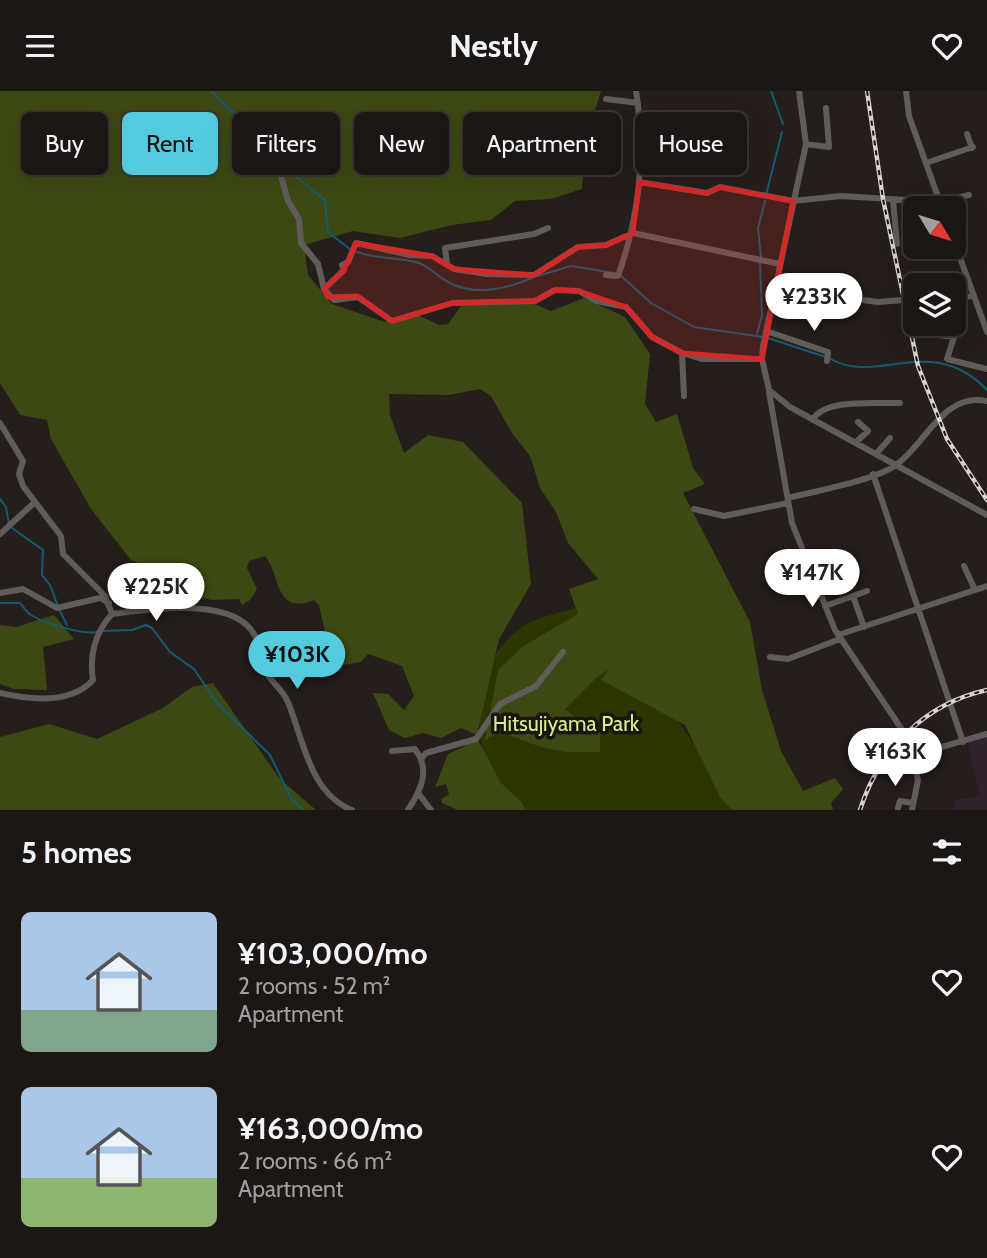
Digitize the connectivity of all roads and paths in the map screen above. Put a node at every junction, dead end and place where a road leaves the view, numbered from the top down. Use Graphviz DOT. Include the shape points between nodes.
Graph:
graph roads {
  1 [pos="636,91"];
  2 [pos="799,91"];
  3 [pos="906,91"];
  4 [pos="606,99"];
  5 [pos="638,103"];
  6 [pos="826,108"];
  7 [pos="967,134"];
  8 [pos="806,144"];
  9 [pos="926,163"];
  10 [pos="281,175"];
  11 [pos="639,182"];
  12 [pos="969,195"];
  13 [pos="938,196"];
  14 [pos="966,196"];
  15 [pos="893,200"];
  16 [pos="793,201"];
  17 [pos="903,201"];
  18 [pos="548,228"];
  19 [pos="633,233"];
  20 [pos="897,244"];
  21 [pos="960,259"];
  22 [pos="780,264"];
  23 [pos="447,265"];
  24 [pos="606,275"];
  25 [pos="324,289"];
  26 [pos="775,289"];
  27 [pos="973,296"];
  28 [pos="966,297"];
  29 [pos="903,300"];
  30 [pos="766,331"];
  31 [pos="987,333"];
  32 [pos="946,336"];
  33 [pos="682,353"];
  34 [pos="762,359"];
  35 [pos="828,359"];
  36 [pos="987,369"];
  37 [pos="769,390"];
  38 [pos="684,396"];
  39 [pos="987,401"];
  40 [pos="900,403"];
  41 [pos="813,419"];
  42 [pos="858,422"];
  43 [pos="0,423"];
  44 [pos="890,438"];
  45 [pos="855,443"];
  46 [pos="876,454"];
  47 [pos="896,466"];
  48 [pos="873,474"];
  49 [pos="788,501"];
  50 [pos="35,502"];
  51 [pos="694,509"];
  52 [pos="987,515"];
  53 [pos="0,534"];
  54 [pos="964,566"];
  55 [pos="987,586"];
  56 [pos="975,590"];
  57 [pos="867,591"];
  58 [pos="0,593"];
  59 [pos="853,596"];
  60 [pos="109,603"];
  61 [pos="825,606"];
  62 [pos="917,609"];
  63 [pos="112,614"];
  64 [pos="864,627"];
  65 [pos="839,637"];
  66 [pos="563,652"];
  67 [pos="770,657"];
  68 [pos="0,693"];
  69 [pos="987,734"];
  70 [pos="963,742"];
  71 [pos="392,751"];
  72 [pos="914,755"];
  73 [pos="422,758"];
  74 [pos="419,794"];
  75 [pos="912,807"];
  76 [pos="898,808"];
  77 [pos="352,810"];
  78 [pos="408,810"];
  79 [pos="432,810"];
  1 -- 5 [label="street"];
  2 -- 8 [label="street"];
  3 -- 9 [label="street" via="909,116"];
  4 -- 5 [label="street"];
  5 -- 11 [label="street"];
  6 -- 8 [label="street" via="829,146"];
  7 -- 9 [label="street" via="972,148"];
  8 -- 16 [label="street"];
  9 -- 13 [label="street"];
  10 -- 25 [label="street" via="299,219 301,243 318,264"];
  11 -- 16 [label="street" via="706,193 720,187"];
  11 -- 19 [label="street"];
  12 -- 14 [label="street"];
  15 -- 16 [label="street" via="841,196"];
  15 -- 17 [label="street"];
  15 -- 20 [label="street"];
  16 -- 22 [label="street"];
  18 -- 23 [label="street" via="445,248"];
  19 -- 22 [label="street"];
  19 -- 23 [label="street" via="606,245 578,247 534,275 487,274"];
  19 -- 24 [label="street" via="618,276"];
  21 -- 27 [label="street"];
  22 -- 26 [label="street"];
  23 -- 25 [label="street" via="432,256 355,243 348,262 342,265 344,270"];
  25 -- 33 [label="street" via="334,300 358,297 392,321 452,303 536,301 555,290 579,291 596,301 626,307 652,337"];
  26 -- 29 [label="street" via="878,302"];
  26 -- 30 [label="street"];
  27 -- 28 [label="street"];
  27 -- 31 [label="street"];
  30 -- 34 [label="street"];
  30 -- 35 [label="street"];
  32 -- 36 [label="street" via="954,337 947,359"];
  33 -- 34 [label="street" via="702,359"];
  33 -- 38 [label="street"];
  34 -- 37 [label="street"];
  37 -- 41 [label="street"];
  37 -- 49 [label="street"];
  39 -- 47 [label="street" via="963,400 938,419"];
  40 -- 41 [label="street" via="835,406 817,412"];
  41 -- 45 [label="street"];
  42 -- 45 [label="street" via="868,431"];
  43 -- 50 [label="street" via="23,461 19,474"];
  44 -- 46 [label="street"];
  45 -- 46 [label="street"];
  46 -- 47 [label="street"];
  47 -- 48 [label="street"];
  47 -- 52 [label="street"];
  48 -- 49 [label="street"];
  48 -- 62 [label="street"];
  49 -- 51 [label="street" via="724,516"];
  49 -- 61 [label="street" via="792,523"];
  50 -- 53 [label="street"];
  50 -- 60 [label="street" via="61,536 64,554"];
  54 -- 56 [label="street"];
  55 -- 56 [label="street"];
  56 -- 62 [label="street"];
  57 -- 59 [label="street"];
  58 -- 60 [label="street" via="23,590 57,608 100,598"];
  59 -- 61 [label="street"];
  59 -- 64 [label="street"];
  60 -- 63 [label="street"];
  61 -- 65 [label="street"];
  62 -- 64 [label="street"];
  62 -- 70 [label="street"];
  63 -- 68 [label="street" via="99,632 91,662 93,680 85,688 65,697"];
  63 -- 77 [label="street" via="199,608 231,617 250,629 267,675 287,700 316,776 334,799"];
  64 -- 65 [label="street"];
  65 -- 67 [label="street" via="788,659"];
  65 -- 72 [label="street" via="901,725"];
  66 -- 73 [label="street" via="536,686 500,704 476,739"];
  69 -- 70 [label="street"];
  70 -- 72 [label="street"];
  71 -- 73 [label="street" via="415,749"];
  72 -- 75 [label="street" via="918,781"];
  73 -- 74 [label="street"];
  74 -- 78 [label="street"];
  74 -- 79 [label="street"];
  75 -- 76 [label="street" via="900,800"];
}
